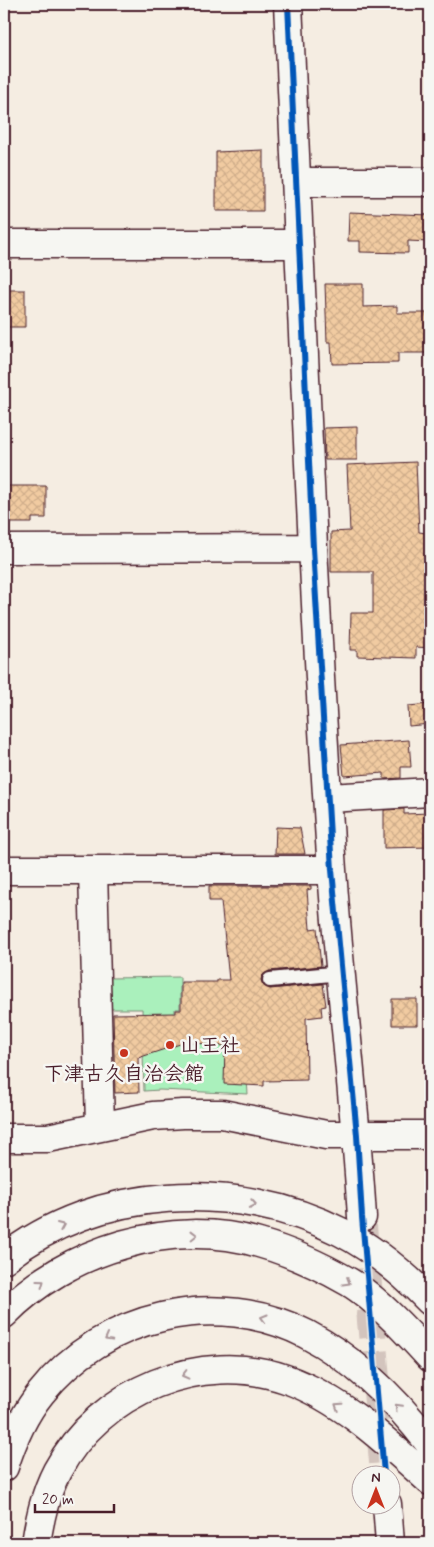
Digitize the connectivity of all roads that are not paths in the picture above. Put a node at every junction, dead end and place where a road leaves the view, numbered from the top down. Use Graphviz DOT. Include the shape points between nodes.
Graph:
graph roads {
  1 [pos="288,4"];
  2 [pos="296,182"];
  3 [pos="430,182"];
  4 [pos="4,244"];
  5 [pos="299,244"];
  6 [pos="313,548"];
  7 [pos="4,549"];
  8 [pos="430,792"];
  9 [pos="328,798"];
  10 [pos="4,870"];
  11 [pos="332,870"];
  12 [pos="93,871"];
  13 [pos="342,973"];
  14 [pos="270,980"];
  15 [pos="100,1125"];
  16 [pos="357,1134"];
  17 [pos="430,1134"];
  18 [pos="4,1138"];
  19 [pos="362,1217"];
  20 [pos="4,1259"];
  21 [pos="430,1301"];
  22 [pos="4,1314"];
  23 [pos="430,1357"];
  24 [pos="430,1444"];
  25 [pos="4,1467"];
  26 [pos="430,1481"];
  27 [pos="388,1514"];
  28 [pos="36,1543"];
  29 [pos="390,1543"];
  1 -- 2 [label="main road"];
  2 -- 3 [label="main road"];
  2 -- 5 [label="main road"];
  4 -- 5 [label="main road"];
  5 -- 6 [label="main road"];
  6 -- 7 [label="main road"];
  6 -- 9 [label="main road"];
  8 -- 9 [label="main road"];
  9 -- 11 [label="main road"];
  10 -- 12 [label="main road"];
  11 -- 12 [label="main road"];
  11 -- 13 [label="main road"];
  12 -- 15 [label="main road"];
  13 -- 14 [label="lane"];
  13 -- 16 [label="main road"];
  15 -- 16 [label="main road" via="153,1116 222,1114 326,1135"];
  15 -- 18 [label="main road" via="48,1138"];
  16 -- 17 [label="main road"];
  16 -- 19 [label="main road"];
  20 -- 21 [label="main road, one-way" via="48,1231 88,1214 131,1202 215,1197 303,1216 341,1232 377,1254"];
  22 -- 23 [label="main road, one-way" via="46,1280 87,1257 168,1236 211,1235 258,1242 305,1259 351,1283 405,1330"];
  24 -- 25 [label="main road, one-way" via="362,1372 306,1334 246,1313 213,1310 151,1319 120,1330 76,1358 40,1393 24,1419"];
  26 -- 28 [label="main road, one-way" via="355,1416 321,1394 286,1379 249,1369 210,1369 172,1378 135,1393 106,1411 79,1438 58,1471 42,1510"];
  27 -- 29 [label="main road"];
}
